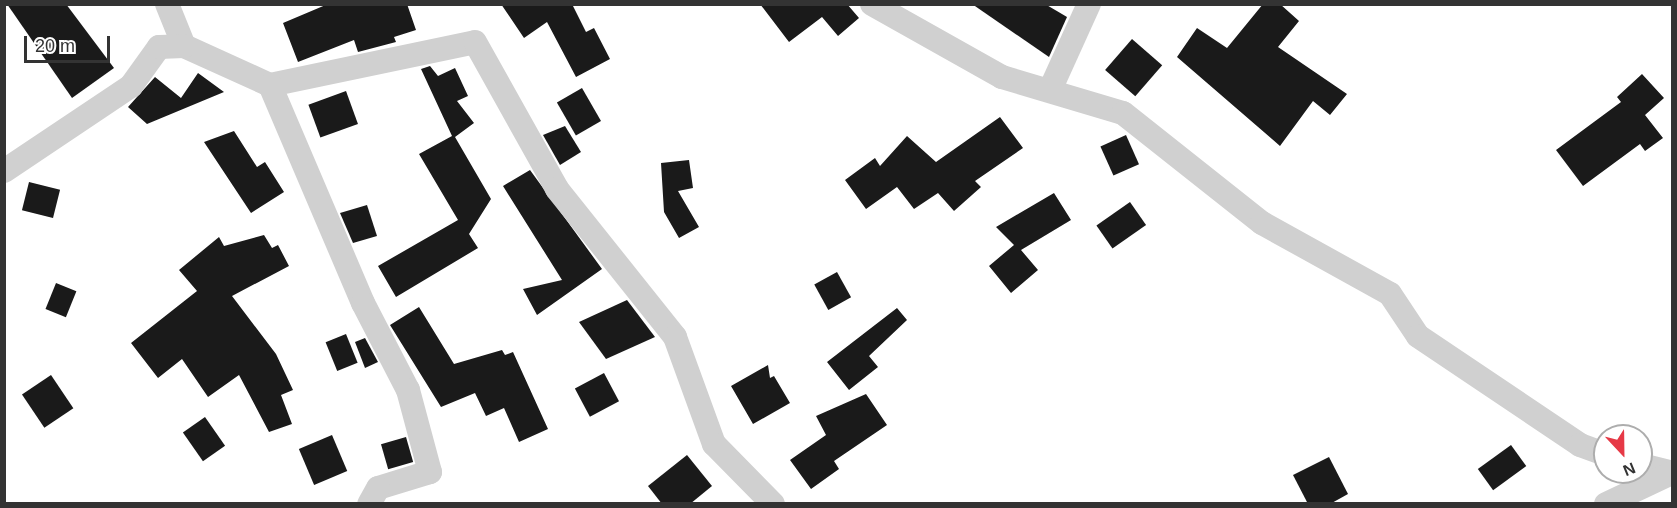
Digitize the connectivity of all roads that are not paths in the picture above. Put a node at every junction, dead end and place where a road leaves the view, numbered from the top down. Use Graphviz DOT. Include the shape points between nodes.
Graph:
graph roads {
  1 [pos="167,4"];
  2 [pos="872,4"];
  3 [pos="1089,4"];
  4 [pos="184,46"];
  5 [pos="270,85"];
  6 [pos="1050,90"];
  7 [pos="4,171"];
  8 [pos="1593,450"];
  9 [pos="1653,468"];
  10 [pos="1672,473"];
  11 [pos="369,504"];
  12 [pos="773,504"];
  13 [pos="1606,504"];
  1 -- 4 [label="street"];
  2 -- 6 [label="street" via="1002,76"];
  3 -- 6 [label="street"];
  4 -- 5 [label="street"];
  4 -- 7 [label="street" via="159,47 131,86"];
  5 -- 11 [label="street" via="363,303 408,390 430,472 378,488"];
  5 -- 12 [label="street" via="475,42 557,189 675,337 714,444"];
  6 -- 8 [label="street" via="1124,113 1262,223 1390,294 1418,336 1580,446"];
  9 -- 10 [label="street"];
  10 -- 13 [label="street"];
}
